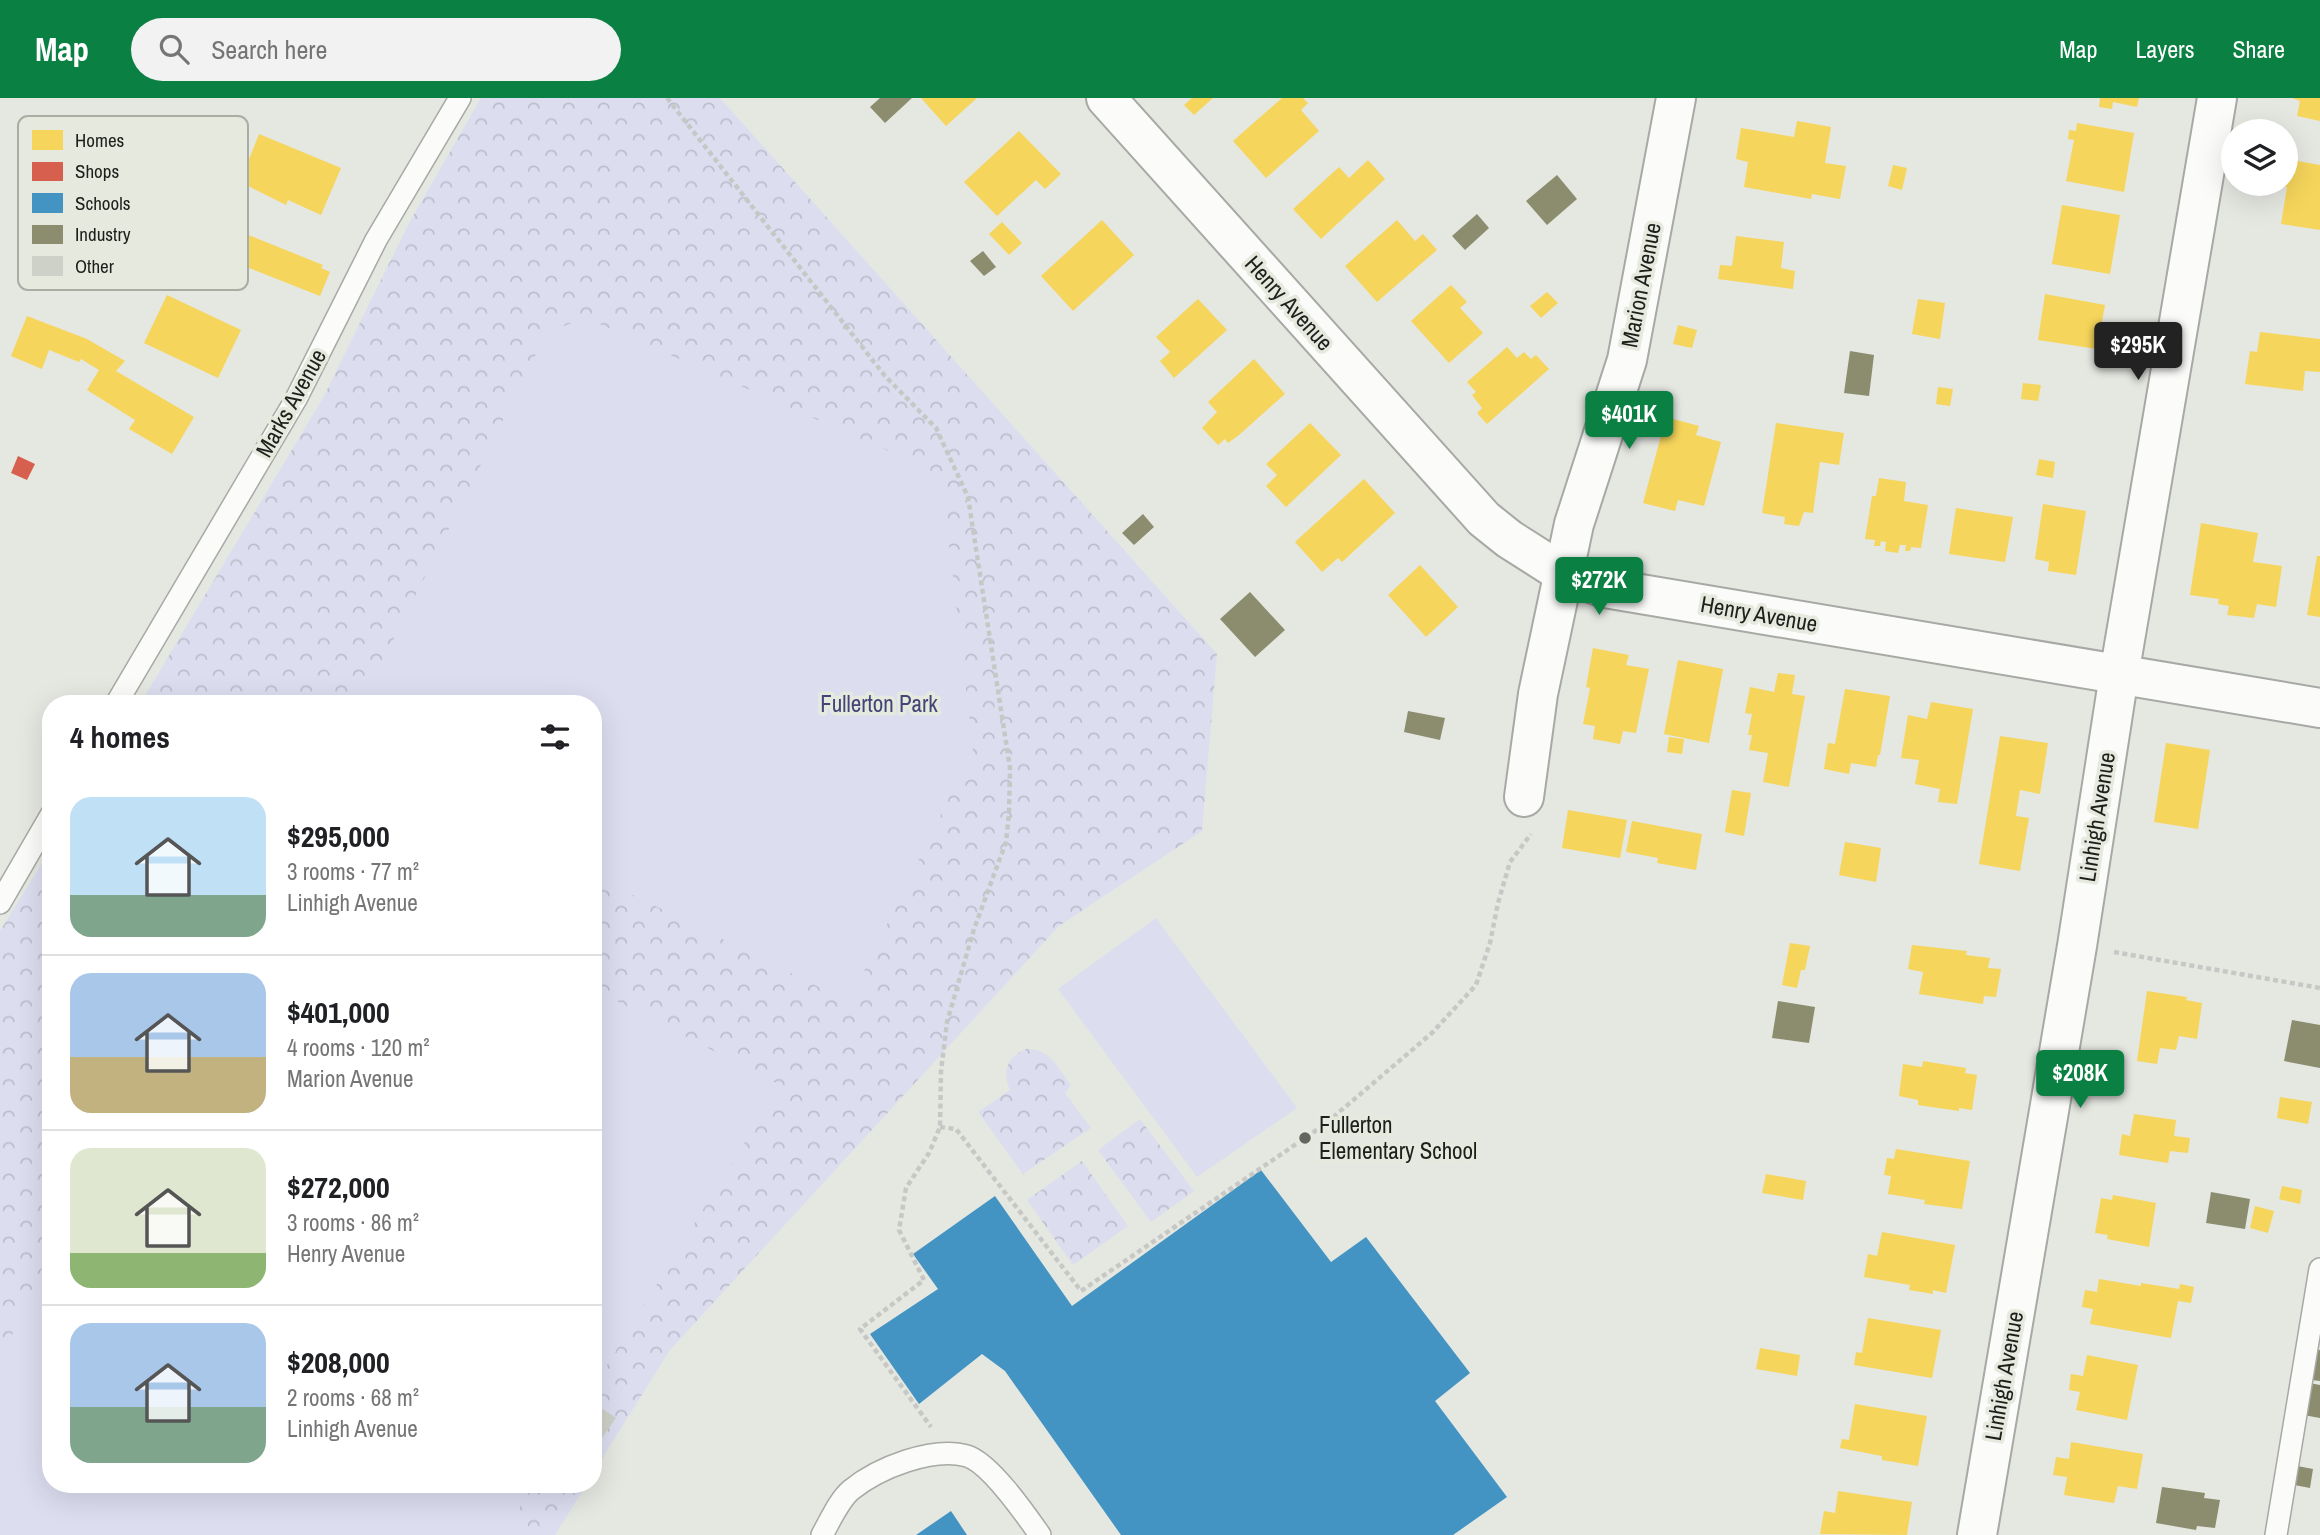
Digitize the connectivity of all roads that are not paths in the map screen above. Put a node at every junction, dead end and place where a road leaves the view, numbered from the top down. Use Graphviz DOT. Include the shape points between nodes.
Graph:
graph roads {
  1 [pos="460,98"];
  2 [pos="1106,98"];
  3 [pos="1676,98"];
  4 [pos="2217,98"];
  5 [pos="1564,574"];
  6 [pos="2119,675"];
  7 [pos="121,695"];
  8 [pos="2320,708"];
  9 [pos="1524,797"];
  10 [pos="42,831"];
  11 [pos="0,903"];
  12 [pos="2320,1269"];
  13 [pos="822,1535"];
  14 [pos="1040,1535"];
  15 [pos="1977,1535"];
  16 [pos="2276,1535"];
  1 -- 7 [label="lane, Marks Avenue" via="376,240 296,399"];
  2 -- 5 [label="street, Henry Avenue" via="1484,519"];
  3 -- 5 [label="street, Marion Avenue" via="1627,359 1574,524"];
  4 -- 6 [label="street, Linhigh Avenue"];
  5 -- 6 [label="street, Henry Avenue" via="1605,588"];
  5 -- 9 [label="street, Marion Avenue" via="1538,694"];
  6 -- 8 [label="street, Henry Avenue"];
  6 -- 15 [label="street, Linhigh Avenue"];
  10 -- 11 [label="lane"];
  12 -- 16 [label="lane"];
  13 -- 14 [label="lane" via="849,1491 907,1461 941,1453 969,1457 987,1469"];
}
